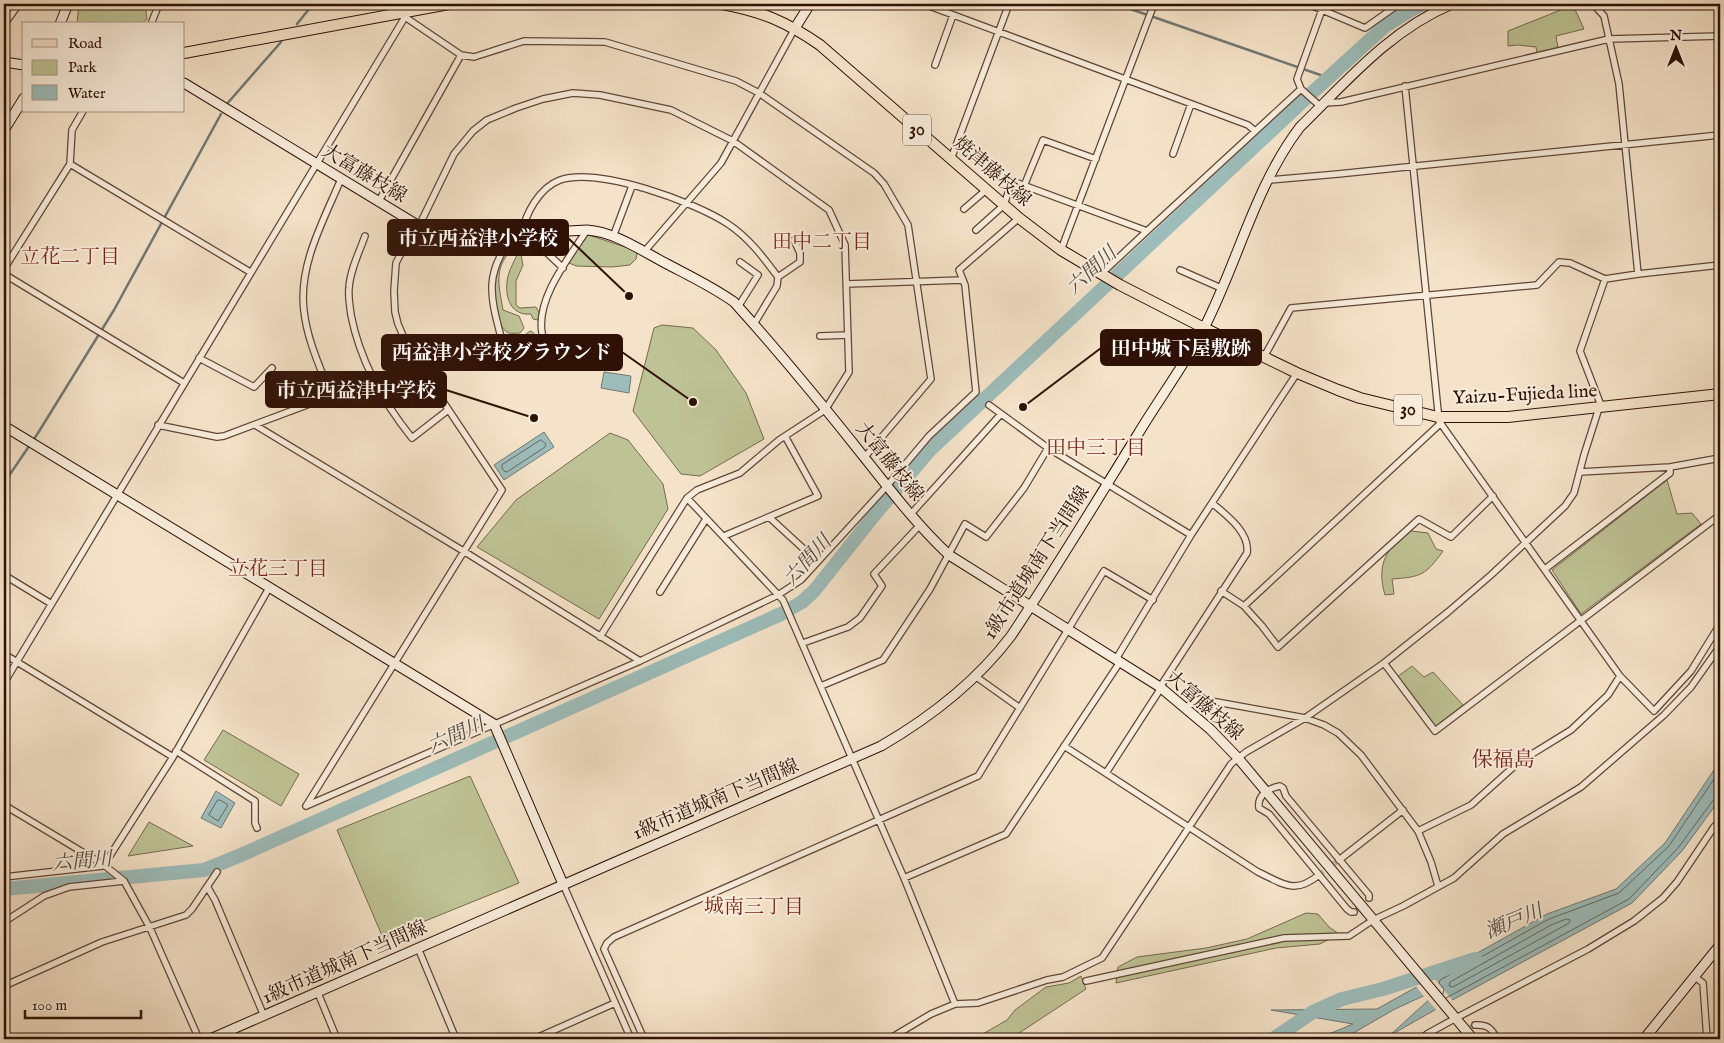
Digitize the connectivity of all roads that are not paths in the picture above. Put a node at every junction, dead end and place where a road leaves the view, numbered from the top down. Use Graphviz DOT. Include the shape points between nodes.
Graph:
graph roads {
  1 [pos="19,4"];
  2 [pos="68,4"];
  3 [pos="160,4"];
  4 [pos="389,4"];
  5 [pos="449,4"];
  6 [pos="722,4"];
  7 [pos="810,4"];
  8 [pos="924,4"];
  9 [pos="1009,4"];
  10 [pos="1154,4"];
  11 [pos="1308,4"];
  12 [pos="1399,4"];
  13 [pos="1452,4"];
  14 [pos="1561,4"];
  15 [pos="1570,4"];
  16 [pos="1593,4"];
  17 [pos="437,5"];
  18 [pos="1323,6"];
  19 [pos="754,7"];
  20 [pos="404,15"];
  21 [pos="952,15"];
  22 [pos="61,22"];
  23 [pos="152,22"];
  24 [pos="4,25"];
  25 [pos="795,28"];
  26 [pos="998,32"];
  27 [pos="1720,36"];
  28 [pos="1609,39"];
  29 [pos="185,53"];
  30 [pos="461,56"];
  31 [pos="4,62"];
  32 [pos="22,65"];
  33 [pos="935,65"];
  34 [pos="1127,79"];
  35 [pos="185,84"];
  36 [pos="1405,86"];
  37 [pos="1303,91"];
  38 [pos="759,93"];
  39 [pos="22,101"];
  40 [pos="1191,104"];
  41 [pos="1322,105"];
  42 [pos="82,112"];
  43 [pos="4,130"];
  44 [pos="1255,131"];
  45 [pos="1720,135"];
  46 [pos="733,141"];
  47 [pos="1624,146"];
  48 [pos="1173,154"];
  49 [pos="951,159"];
  50 [pos="1096,159"];
  51 [pos="70,164"];
  52 [pos="317,165"];
  53 [pos="1414,166"];
  54 [pos="342,179"];
  55 [pos="1269,180"];
  56 [pos="632,186"];
  57 [pos="1024,186"];
  58 [pos="986,190"];
  59 [pos="379,201"];
  60 [pos="687,203"];
  61 [pos="1004,205"];
  62 [pos="1078,205"];
  63 [pos="964,209"];
  64 [pos="1018,218"];
  65 [pos="419,226"];
  66 [pos="586,230"];
  67 [pos="976,230"];
  68 [pos="1147,231"];
  69 [pos="521,234"];
  70 [pos="365,236"];
  71 [pos="613,237"];
  72 [pos="794,240"];
  73 [pos="1061,250"];
  74 [pos="644,252"];
  75 [pos="740,262"];
  76 [pos="1720,265"];
  77 [pos="563,268"];
  78 [pos="4,269"];
  79 [pos="1180,270"];
  80 [pos="250,272"];
  81 [pos="4,274"];
  82 [pos="1638,274"];
  83 [pos="1103,275"];
  84 [pos="778,277"];
  85 [pos="1605,279"];
  86 [pos="963,280"];
  87 [pos="916,282"];
  88 [pos="847,284"];
  89 [pos="1120,285"];
  90 [pos="1221,288"];
  91 [pos="1426,296"];
  92 [pos="738,307"];
  93 [pos="754,324"];
  94 [pos="1204,328"];
  95 [pos="848,334"];
  96 [pos="820,336"];
  97 [pos="501,337"];
  98 [pos="1264,357"];
  99 [pos="199,358"];
  100 [pos="552,363"];
  101 [pos="272,368"];
  102 [pos="1297,373"];
  103 [pos="184,383"];
  104 [pos="375,383"];
  105 [pos="1720,394"];
  106 [pos="331,396"];
  107 [pos="989,405"];
  108 [pos="1601,408"];
  109 [pos="448,410"];
  110 [pos="826,410"];
  111 [pos="1001,414"];
  112 [pos="1440,420"];
  113 [pos="158,425"];
  114 [pos="254,425"];
  115 [pos="4,426"];
  116 [pos="785,436"];
  117 [pos="1048,448"];
  118 [pos="864,458"];
  119 [pos="1720,458"];
  120 [pos="1670,467"];
  121 [pos="1580,472"];
  122 [pos="1107,484"];
  123 [pos="887,488"];
  124 [pos="115,495"];
  125 [pos="1493,496"];
  126 [pos="687,498"];
  127 [pos="1212,503"];
  128 [pos="910,515"];
  129 [pos="1720,515"];
  130 [pos="769,516"];
  131 [pos="706,519"];
  132 [pos="920,525"];
  133 [pos="1191,535"];
  134 [pos="724,536"];
  135 [pos="1526,542"];
  136 [pos="465,552"];
  137 [pos="807,552"];
  138 [pos="949,555"];
  139 [pos="1545,569"];
  140 [pos="4,575"];
  141 [pos="269,588"];
  142 [pos="1221,591"];
  143 [pos="660,592"];
  144 [pos="781,597"];
  145 [pos="1153,600"];
  146 [pos="50,603"];
  147 [pos="1244,606"];
  148 [pos="1030,607"];
  149 [pos="1581,620"];
  150 [pos="1720,624"];
  151 [pos="1068,630"];
  152 [pos="600,637"];
  153 [pos="803,643"];
  154 [pos="1720,646"];
  155 [pos="4,654"];
  156 [pos="640,661"];
  157 [pos="1118,661"];
  158 [pos="16,662"];
  159 [pos="1384,663"];
  160 [pos="394,664"];
  161 [pos="975,676"];
  162 [pos="1620,676"];
  163 [pos="4,683"];
  164 [pos="821,686"];
  165 [pos="1160,687"];
  166 [pos="1186,707"];
  167 [pos="1020,708"];
  168 [pos="1305,718"];
  169 [pos="494,726"];
  170 [pos="1064,746"];
  171 [pos="176,751"];
  172 [pos="172,757"];
  173 [pos="1238,758"];
  174 [pos="852,759"];
  175 [pos="1106,773"];
  176 [pos="1266,791"];
  177 [pos="4,805"];
  178 [pos="1403,810"];
  179 [pos="879,821"];
  180 [pos="1720,821"];
  181 [pos="1188,827"];
  182 [pos="257,828"];
  183 [pos="1418,831"];
  184 [pos="1339,860"];
  185 [pos="104,865"];
  186 [pos="217,872"];
  187 [pos="1319,875"];
  188 [pos="4,877"];
  189 [pos="904,878"];
  190 [pos="124,881"];
  191 [pos="563,884"];
  192 [pos="1438,886"];
  193 [pos="208,888"];
  194 [pos="1369,898"];
  195 [pos="1354,912"];
  196 [pos="4,922"];
  197 [pos="1375,922"];
  198 [pos="150,928"];
  199 [pos="1720,944"];
  200 [pos="418,948"];
  201 [pos="1695,977"];
  202 [pos="1086,981"];
  203 [pos="4,986"];
  204 [pos="318,993"];
  205 [pos="616,1003"];
  206 [pos="955,1004"];
  207 [pos="1453,1015"];
  208 [pos="264,1016"];
  209 [pos="1475,1025"];
  210 [pos="199,1039"];
  211 [pos="210,1039"];
  212 [pos="337,1039"];
  213 [pos="456,1039"];
  214 [pos="534,1039"];
  215 [pos="631,1039"];
  216 [pos="644,1039"];
  217 [pos="890,1039"];
  218 [pos="1421,1039"];
  219 [pos="1446,1039"];
  220 [pos="1457,1039"];
  221 [pos="1474,1039"];
  222 [pos="1497,1039"];
  223 [pos="1644,1039"];
  224 [pos="1707,1039"];
  1 -- 24 [label="street"];
  2 -- 22 [label="street"];
  3 -- 23 [label="street"];
  4 -- 20 [label="street"];
  5 -- 17 [label="main road"];
  6 -- 19 [label="main road, 焼津藤枝線 / 30"];
  7 -- 25 [label="street"];
  8 -- 21 [label="street"];
  9 -- 26 [label="street"];
  10 -- 34 [label="street"];
  11 -- 18 [label="street"];
  12 -- 18 [label="street" via="1366,28"];
  13 -- 41 [label="street, 1級市道城南下当間線" via="1405,29"];
  14 -- 15 [label="street"];
  16 -- 28 [label="street" via="1604,16"];
  17 -- 20 [label="main road"];
  18 -- 37 [label="street" via="1297,80"];
  19 -- 25 [label="main road, 焼津藤枝線 / 30"];
  20 -- 29 [label="main road"];
  20 -- 30 [label="street"];
  20 -- 52 [label="street"];
  21 -- 26 [label="street"];
  21 -- 33 [label="street"];
  25 -- 38 [label="street"];
  25 -- 49 [label="main road, 焼津藤枝線 / 30" via="820,45"];
  26 -- 34 [label="street"];
  26 -- 49 [label="street"];
  27 -- 28 [label="street"];
  28 -- 36 [label="street"];
  28 -- 47 [label="street" via="1619,84"];
  30 -- 38 [label="street" via="474,56 524,41 604,42 736,81"];
  30 -- 59 [label="street"];
  31 -- 32 [label="street"];
  34 -- 40 [label="street"];
  34 -- 50 [label="street"];
  35 -- 52 [label="street, 大富藤枝線"];
  36 -- 41 [label="street"];
  36 -- 53 [label="street"];
  37 -- 41 [label="street"];
  37 -- 44 [label="street"];
  38 -- 46 [label="street"];
  38 -- 87 [label="street" via="874,173 884,184 908,225"];
  39 -- 43 [label="street"];
  40 -- 44 [label="street" via="1248,125"];
  40 -- 48 [label="street"];
  41 -- 55 [label="street, 1級市道城南下当間線" via="1286,146"];
  42 -- 51 [label="street" via="72,130"];
  44 -- 68 [label="street"];
  45 -- 47 [label="street"];
  46 -- 60 [label="street" via="722,163"];
  46 -- 65 [label="street" via="670,110 600,95 573,93 543,99 487,120 473,131 454,154"];
  46 -- 88 [label="street" via="829,210 845,245"];
  47 -- 53 [label="street"];
  47 -- 82 [label="street"];
  49 -- 58 [label="main road, 焼津藤枝線 / 30"];
  50 -- 57 [label="street" via="1043,140"];
  50 -- 62 [label="street"];
  51 -- 78 [label="street"];
  51 -- 80 [label="street"];
  52 -- 54 [label="street, 大富藤枝線"];
  52 -- 80 [label="street"];
  53 -- 55 [label="street"];
  53 -- 91 [label="street"];
  54 -- 59 [label="street, 大富藤枝線"];
  54 -- 106 [label="street" via="313,247 302,296 309,334"];
  55 -- 90 [label="street, 1級市道城南下当間線"];
  56 -- 60 [label="street"];
  56 -- 69 [label="street" via="578,177 560,180 535,201 524,220"];
  56 -- 71 [label="street"];
  57 -- 61 [label="street" via="1012,181"];
  57 -- 62 [label="street"];
  58 -- 61 [label="main road, 焼津藤枝線 / 30"];
  58 -- 63 [label="street"];
  59 -- 65 [label="street, 大富藤枝線"];
  60 -- 74 [label="street"];
  60 -- 84 [label="street" via="728,224 753,245"];
  61 -- 64 [label="main road, 焼津藤枝線 / 30"];
  61 -- 67 [label="street"];
  62 -- 68 [label="street"];
  62 -- 73 [label="street"];
  64 -- 73 [label="main road, 焼津藤枝線 / 30"];
  64 -- 86 [label="street" via="959,270"];
  65 -- 69 [label="street, 大富藤枝線" via="456,237"];
  65 -- 109 [label="street" via="411,234 396,264 396,312 410,352"];
  66 -- 69 [label="street, 大富藤枝線"];
  66 -- 71 [label="street, 大富藤枝線"];
  66 -- 77 [label="street"];
  68 -- 83 [label="street"];
  69 -- 77 [label="street"];
  69 -- 97 [label="street" via="502,250 492,276 492,300"];
  70 -- 104 [label="street" via="352,270 350,304 357,343"];
  71 -- 74 [label="street, 大富藤枝線"];
  72 -- 84 [label="street" via="800,262"];
  73 -- 83 [label="main road, 焼津藤枝線 / 30"];
  74 -- 92 [label="street, 大富藤枝線" via="718,291"];
  75 -- 92 [label="street" via="758,276"];
  76 -- 82 [label="street"];
  77 -- 100 [label="street" via="549,293 541,319 542,334"];
  79 -- 90 [label="street"];
  80 -- 99 [label="street"];
  81 -- 103 [label="street"];
  82 -- 85 [label="street"];
  83 -- 89 [label="main road, 焼津藤枝線 / 30"];
  84 -- 93 [label="street" via="777,286"];
  85 -- 91 [label="street" via="1570,263 1559,262 1537,285"];
  85 -- 108 [label="street" via="1580,351"];
  86 -- 87 [label="street"];
  86 -- 123 [label="street" via="976,392 930,436"];
  87 -- 88 [label="street"];
  87 -- 118 [label="street" via="932,379"];
  88 -- 95 [label="street"];
  89 -- 94 [label="main road, Yaizu-Fujieda line / 30"];
  90 -- 94 [label="street, 1級市道城南下当間線"];
  91 -- 98 [label="street" via="1291,308"];
  91 -- 112 [label="street"];
  92 -- 93 [label="street, 大富藤枝線"];
  93 -- 110 [label="street, 大富藤枝線"];
  94 -- 98 [label="main road, Yaizu-Fujieda line / 30"];
  94 -- 122 [label="street, 1級市道城南下当間線"];
  95 -- 96 [label="street"];
  95 -- 110 [label="street" via="849,372"];
  98 -- 102 [label="main road, Yaizu-Fujieda line / 30"];
  99 -- 101 [label="street" via="254,387"];
  99 -- 103 [label="street"];
  102 -- 112 [label="main road, Yaizu-Fujieda line / 30" via="1360,398"];
  102 -- 127 [label="street"];
  103 -- 113 [label="street"];
  104 -- 106 [label="street"];
  104 -- 109 [label="street" via="412,438"];
  105 -- 108 [label="main road, Yaizu-Fujieda line / 30"];
  106 -- 114 [label="street"];
  107 -- 111 [label="street"];
  108 -- 112 [label="main road, Yaizu-Fujieda line / 30"];
  108 -- 121 [label="street"];
  109 -- 136 [label="street" via="502,490"];
  110 -- 116 [label="street"];
  110 -- 118 [label="street, 大富藤枝線"];
  111 -- 117 [label="street"];
  111 -- 128 [label="street"];
  112 -- 125 [label="street"];
  112 -- 147 [label="street"];
  113 -- 114 [label="street" via="217,437"];
  113 -- 124 [label="street"];
  114 -- 136 [label="street"];
  115 -- 124 [label="street"];
  116 -- 126 [label="street" via="740,473 697,490"];
  116 -- 130 [label="street" via="818,496"];
  117 -- 122 [label="street"];
  117 -- 138 [label="street" via="1024,488 986,537 965,524"];
  118 -- 123 [label="street, 大富藤枝線"];
  119 -- 120 [label="street"];
  120 -- 121 [label="street"];
  120 -- 139 [label="street" via="1670,474"];
  121 -- 135 [label="street" via="1574,492 1565,506"];
  122 -- 133 [label="street"];
  122 -- 148 [label="street, 1級市道城南下当間線"];
  123 -- 128 [label="street, 大富藤枝線"];
  123 -- 144 [label="street"];
  124 -- 141 [label="street"];
  124 -- 146 [label="street"];
  125 -- 135 [label="street"];
  125 -- 147 [label="street" via="1451,537 1418,519 1278,647"];
  126 -- 131 [label="street"];
  126 -- 152 [label="street"];
  127 -- 133 [label="street"];
  127 -- 142 [label="street" via="1232,519 1248,547"];
  128 -- 132 [label="street, 大富藤枝線"];
  129 -- 149 [label="street"];
  130 -- 134 [label="street"];
  130 -- 137 [label="street"];
  131 -- 134 [label="street"];
  131 -- 143 [label="street"];
  132 -- 138 [label="street, 大富藤枝線"];
  132 -- 153 [label="street" via="874,574 882,586 860,618 848,627"];
  133 -- 145 [label="street"];
  134 -- 144 [label="street"];
  135 -- 139 [label="street"];
  135 -- 159 [label="street" via="1448,612"];
  136 -- 152 [label="street"];
  136 -- 160 [label="street"];
  138 -- 148 [label="street, 大富藤枝線"];
  138 -- 164 [label="street" via="883,660"];
  139 -- 149 [label="street"];
  140 -- 146 [label="street"];
  141 -- 160 [label="street"];
  141 -- 171 [label="street"];
  142 -- 147 [label="street"];
  142 -- 165 [label="street"];
  144 -- 153 [label="street"];
  144 -- 156 [label="street"];
  145 -- 151 [label="street" via="1104,571"];
  145 -- 157 [label="street"];
  146 -- 158 [label="street"];
  148 -- 151 [label="street, 大富藤枝線"];
  148 -- 161 [label="street, 1級市道城南下当間線" via="998,654"];
  149 -- 159 [label="street" via="1435,732"];
  149 -- 162 [label="street"];
  150 -- 162 [label="street" via="1691,671 1654,711"];
  151 -- 157 [label="street, 大富藤枝線"];
  151 -- 167 [label="street"];
  152 -- 156 [label="street"];
  153 -- 164 [label="street"];
  154 -- 192 [label="street" via="1690,687 1664,715 1581,787 1502,834 1454,878"];
  155 -- 158 [label="street"];
  156 -- 169 [label="street"];
  157 -- 165 [label="street, 大富藤枝線"];
  157 -- 170 [label="street"];
  158 -- 163 [label="street"];
  158 -- 172 [label="street"];
  159 -- 168 [label="street"];
  160 -- 169 [label="street"];
  160 -- 169 [label="street" via="306,806"];
  161 -- 167 [label="street"];
  161 -- 174 [label="street, 1級市道城南下当間線" via="910,730"];
  162 -- 183 [label="street" via="1608,695 1571,730 1519,762 1471,805"];
  164 -- 174 [label="street"];
  165 -- 166 [label="street, 大富藤枝線"];
  165 -- 175 [label="street"];
  166 -- 168 [label="street" via="1200,699"];
  166 -- 173 [label="street, 大富藤枝線"];
  167 -- 179 [label="street" via="978,776"];
  168 -- 173 [label="street"];
  168 -- 178 [label="street" via="1338,733 1361,755"];
  169 -- 191 [label="street"];
  170 -- 175 [label="street"];
  170 -- 189 [label="street" via="1006,834"];
  171 -- 172 [label="street"];
  171 -- 182 [label="street" via="255,801"];
  172 -- 185 [label="street"];
  173 -- 176 [label="street, 大富藤枝線"];
  173 -- 181 [label="street"];
  174 -- 179 [label="street"];
  174 -- 191 [label="street, 1級市道城南下当間線"];
  175 -- 181 [label="street"];
  176 -- 184 [label="street" via="1283,788 1286,796"];
  176 -- 187 [label="street" via="1260,799 1259,808 1269,814"];
  176 -- 197 [label="street, 大富藤枝線"];
  177 -- 185 [label="street"];
  178 -- 183 [label="street"];
  178 -- 184 [label="street"];
  179 -- 189 [label="street"];
  179 -- 216 [label="street" via="614,937 607,943 604,949"];
  180 -- 207 [label="street" via="1677,882 1634,921 1588,949"];
  181 -- 187 [label="street" via="1258,872 1285,885 1302,886"];
  181 -- 206 [label="street" via="1102,958 1063,977 978,1003"];
  183 -- 192 [label="street"];
  184 -- 194 [label="street"];
  185 -- 188 [label="street"];
  185 -- 190 [label="street"];
  186 -- 193 [label="street"];
  187 -- 195 [label="street" via="1347,909"];
  189 -- 206 [label="street"];
  190 -- 196 [label="street" via="69,888 44,896"];
  190 -- 198 [label="street"];
  191 -- 200 [label="street, 1級市道城南下当間線"];
  191 -- 205 [label="street"];
  192 -- 197 [label="street"];
  193 -- 198 [label="street" via="186,915"];
  193 -- 208 [label="street"];
  197 -- 202 [label="street" via="1349,936 1284,938"];
  197 -- 207 [label="street, 大富藤枝線"];
  198 -- 203 [label="street" via="102,942"];
  198 -- 210 [label="street"];
  199 -- 201 [label="street"];
  200 -- 204 [label="street, 1級市道城南下当間線"];
  200 -- 213 [label="street"];
  201 -- 223 [label="street"];
  201 -- 224 [label="street" via="1703,983"];
  204 -- 208 [label="street, 1級市道城南下当間線"];
  204 -- 212 [label="street"];
  205 -- 214 [label="street"];
  205 -- 215 [label="street"];
  206 -- 217 [label="street" via="931,1014"];
  207 -- 218 [label="street"];
  207 -- 221 [label="street, 大富藤枝線"];
  208 -- 211 [label="street, 1級市道城南下当間線"];
  209 -- 222 [label="street" via="1488,1026"];
  219 -- 220 [label="street"];
}
